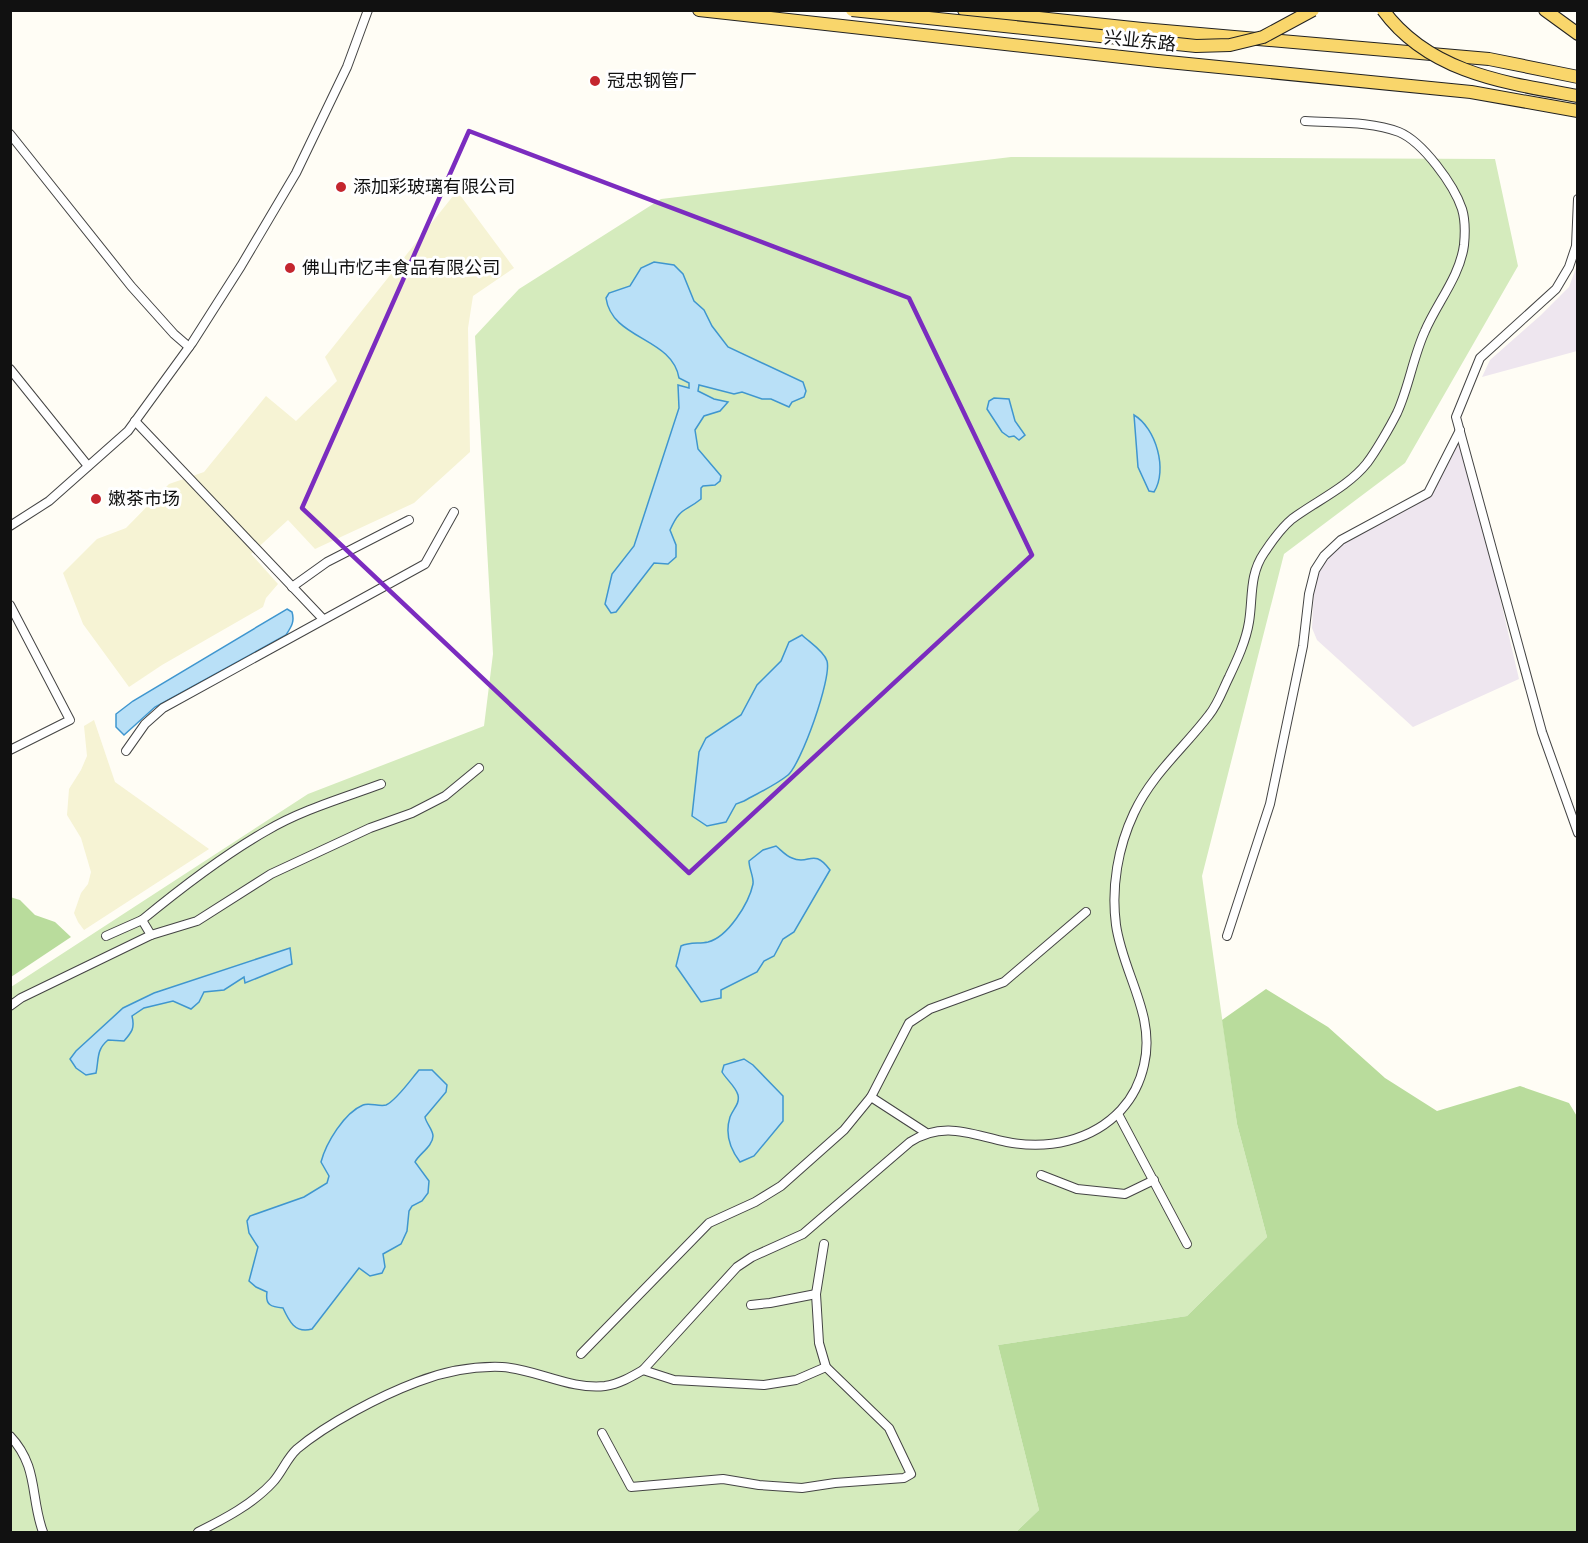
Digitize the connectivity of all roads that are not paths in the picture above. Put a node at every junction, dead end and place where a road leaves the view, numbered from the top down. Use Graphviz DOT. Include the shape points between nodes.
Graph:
graph roads {
  1 [pos="368,10"];
  2 [pos="699,10"];
  3 [pos="852,10"];
  4 [pos="964,10"];
  5 [pos="1313,10"];
  6 [pos="1383,10"];
  7 [pos="1545,10"];
  8 [pos="1578,34"];
  9 [pos="1578,77"];
  10 [pos="1578,96"];
  11 [pos="1578,111"];
  12 [pos="1305,121"];
  13 [pos="10,134"];
  14 [pos="1578,200"];
  15 [pos="189,347"];
  16 [pos="10,369"];
  17 [pos="135,421"];
  18 [pos="1460,430"];
  19 [pos="88,466"];
  20 [pos="454,512"];
  21 [pos="409,520"];
  22 [pos="10,526"];
  23 [pos="292,586"];
  24 [pos="10,605"];
  25 [pos="323,619"];
  26 [pos="10,750"];
  27 [pos="126,751"];
  28 [pos="479,768"];
  29 [pos="381,784"];
  30 [pos="1578,833"];
  31 [pos="1086,912"];
  32 [pos="142,920"];
  33 [pos="151,935"];
  34 [pos="106,936"];
  35 [pos="1227,936"];
  36 [pos="10,1006"];
  37 [pos="871,1097"];
  38 [pos="1118,1114"];
  39 [pos="925,1132"];
  40 [pos="1041,1175"];
  41 [pos="1154,1180"];
  42 [pos="824,1244"];
  43 [pos="1186,1244"];
  44 [pos="816,1294"];
  45 [pos="751,1305"];
  46 [pos="581,1354"];
  47 [pos="826,1367"];
  48 [pos="643,1370"];
  49 [pos="602,1433"];
  50 [pos="10,1436"];
  51 [pos="43,1533"];
  52 [pos="198,1533"];
  1 -- 15 [label="street" via="347,67 296,173"];
  2 -- 11 [label="main road, 兴业东路" via="1471,92"];
  3 -- 5 [label="main road, bridge" via="1196,46 1230,45 1263,37"];
  4 -- 9 [label="main road, 兴业东路" via="1490,59"];
  6 -- 10 [label="main road, bridge" via="1414,42 1450,64 1485,78"];
  7 -- 8 [label="main road"];
  12 -- 38 [label="street" via="1367,125 1400,132 1421,147 1463,212 1464,245 1458,267 1424,332 1397,412 1366,464 1289,522 1262,556 1252,584 1249,625 1212,712 1156,775 1135,811 1120,849 1114,894 1116,928 1142,1007 1148,1047 1133,1096"];
  13 -- 15 [label="street" via="130,286"];
  14 -- 18 [label="street" via="1576,246 1569,267 1556,289 1480,358 1456,417"];
  15 -- 17 [label="street"];
  16 -- 19 [label="street"];
  17 -- 19 [label="street"];
  17 -- 23 [label="street"];
  18 -- 30 [label="street" via="1542,732"];
  18 -- 35 [label="street" via="1428,493 1341,540 1315,570 1270,804"];
  19 -- 22 [label="street" via="49,501"];
  20 -- 25 [label="street" via="425,564"];
  21 -- 23 [label="street" via="327,562"];
  23 -- 25 [label="street"];
  24 -- 26 [label="street" via="70,720"];
  25 -- 27 [label="street" via="163,708 145,724"];
  28 -- 33 [label="street" via="446,796 271,874 197,921"];
  29 -- 32 [label="street" via="267,831 187,884"];
  31 -- 37 [label="street" via="1004,982 930,1009 909,1023"];
  32 -- 33 [label="street"];
  32 -- 34 [label="street"];
  33 -- 36 [label="street"];
  37 -- 39 [label="street"];
  37 -- 46 [label="street" via="844,1130 781,1186 709,1223"];
  38 -- 39 [label="street" via="1080,1138 1064,1143 1011,1143 954,1130"];
  38 -- 41 [label="street"];
  39 -- 48 [label="street" via="803,1234 737,1267"];
  40 -- 41 [label="street" via="1077,1189 1125,1194"];
  41 -- 43 [label="street"];
  42 -- 44 [label="street"];
  44 -- 45 [label="street"];
  44 -- 47 [label="street" via="819,1343"];
  47 -- 48 [label="street" via="796,1380 764,1385 674,1380"];
  47 -- 49 [label="street" via="889,1428 911,1474 904,1478 802,1488 723,1479 631,1487"];
  48 -- 52 [label="street" via="604,1386 568,1383 501,1367 453,1371 417,1382 327,1428 296,1450 274,1481 252,1500"];
  50 -- 51 [label="street" via="30,1467"];
}
